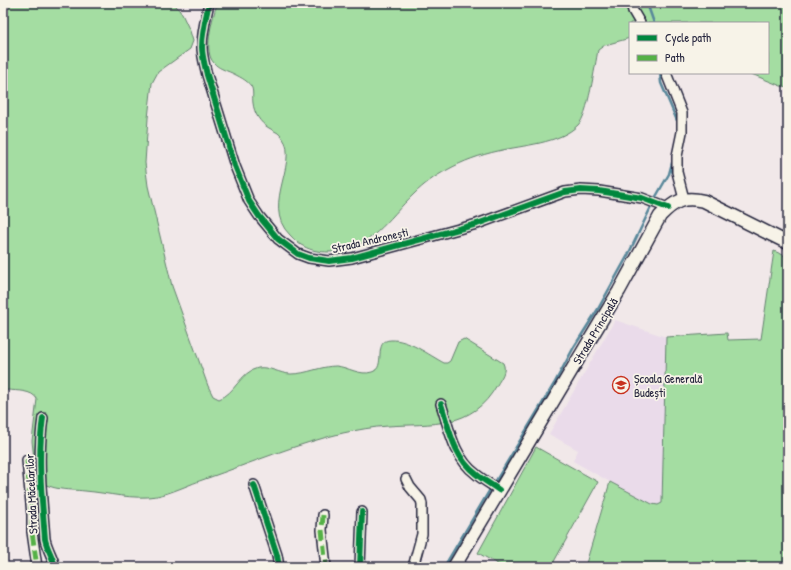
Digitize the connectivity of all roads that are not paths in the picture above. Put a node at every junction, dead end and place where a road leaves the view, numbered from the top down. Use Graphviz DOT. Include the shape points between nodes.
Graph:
graph roads {
  1 [pos="209,3"];
  2 [pos="631,3"];
  3 [pos="639,22"];
  4 [pos="666,74"];
  5 [pos="684,199"];
  6 [pos="660,205"];
  7 [pos="788,243"];
  8 [pos="441,404"];
  9 [pos="43,418"];
  10 [pos="27,460"];
  11 [pos="406,479"];
  12 [pos="254,484"];
  13 [pos="498,489"];
  14 [pos="362,512"];
  15 [pos="323,514"];
  16 [pos="38,567"];
  17 [pos="55,567"];
  18 [pos="279,567"];
  19 [pos="326,567"];
  20 [pos="360,567"];
  21 [pos="412,567"];
  22 [pos="454,567"];
  1 -- 6 [label="street, Strada Andronești" via="202,42 204,60 235,166 249,201 259,216 278,239 298,254 329,261 352,258 477,224 549,198 581,190 642,198"];
  2 -- 3 [label="street"];
  4 -- 5 [label="street" via="682,113 677,172"];
  5 -- 6 [label="main road, Strada Principală"];
  5 -- 7 [label="main road" via="704,201"];
  6 -- 13 [label="main road, Strada Principală" via="660,216 619,291"];
  8 -- 13 [label="street" via="448,429 460,456 475,474"];
  9 -- 17 [label="street, Strada Măcelarilor" via="40,473 45,539"];
  10 -- 16 [label="street" via="32,532"];
  11 -- 21 [label="street" via="422,504 422,534"];
  12 -- 18 [label="street"];
  13 -- 22 [label="main road, Strada Principală"];
  14 -- 20 [label="street"];
  15 -- 19 [label="street"];
}
